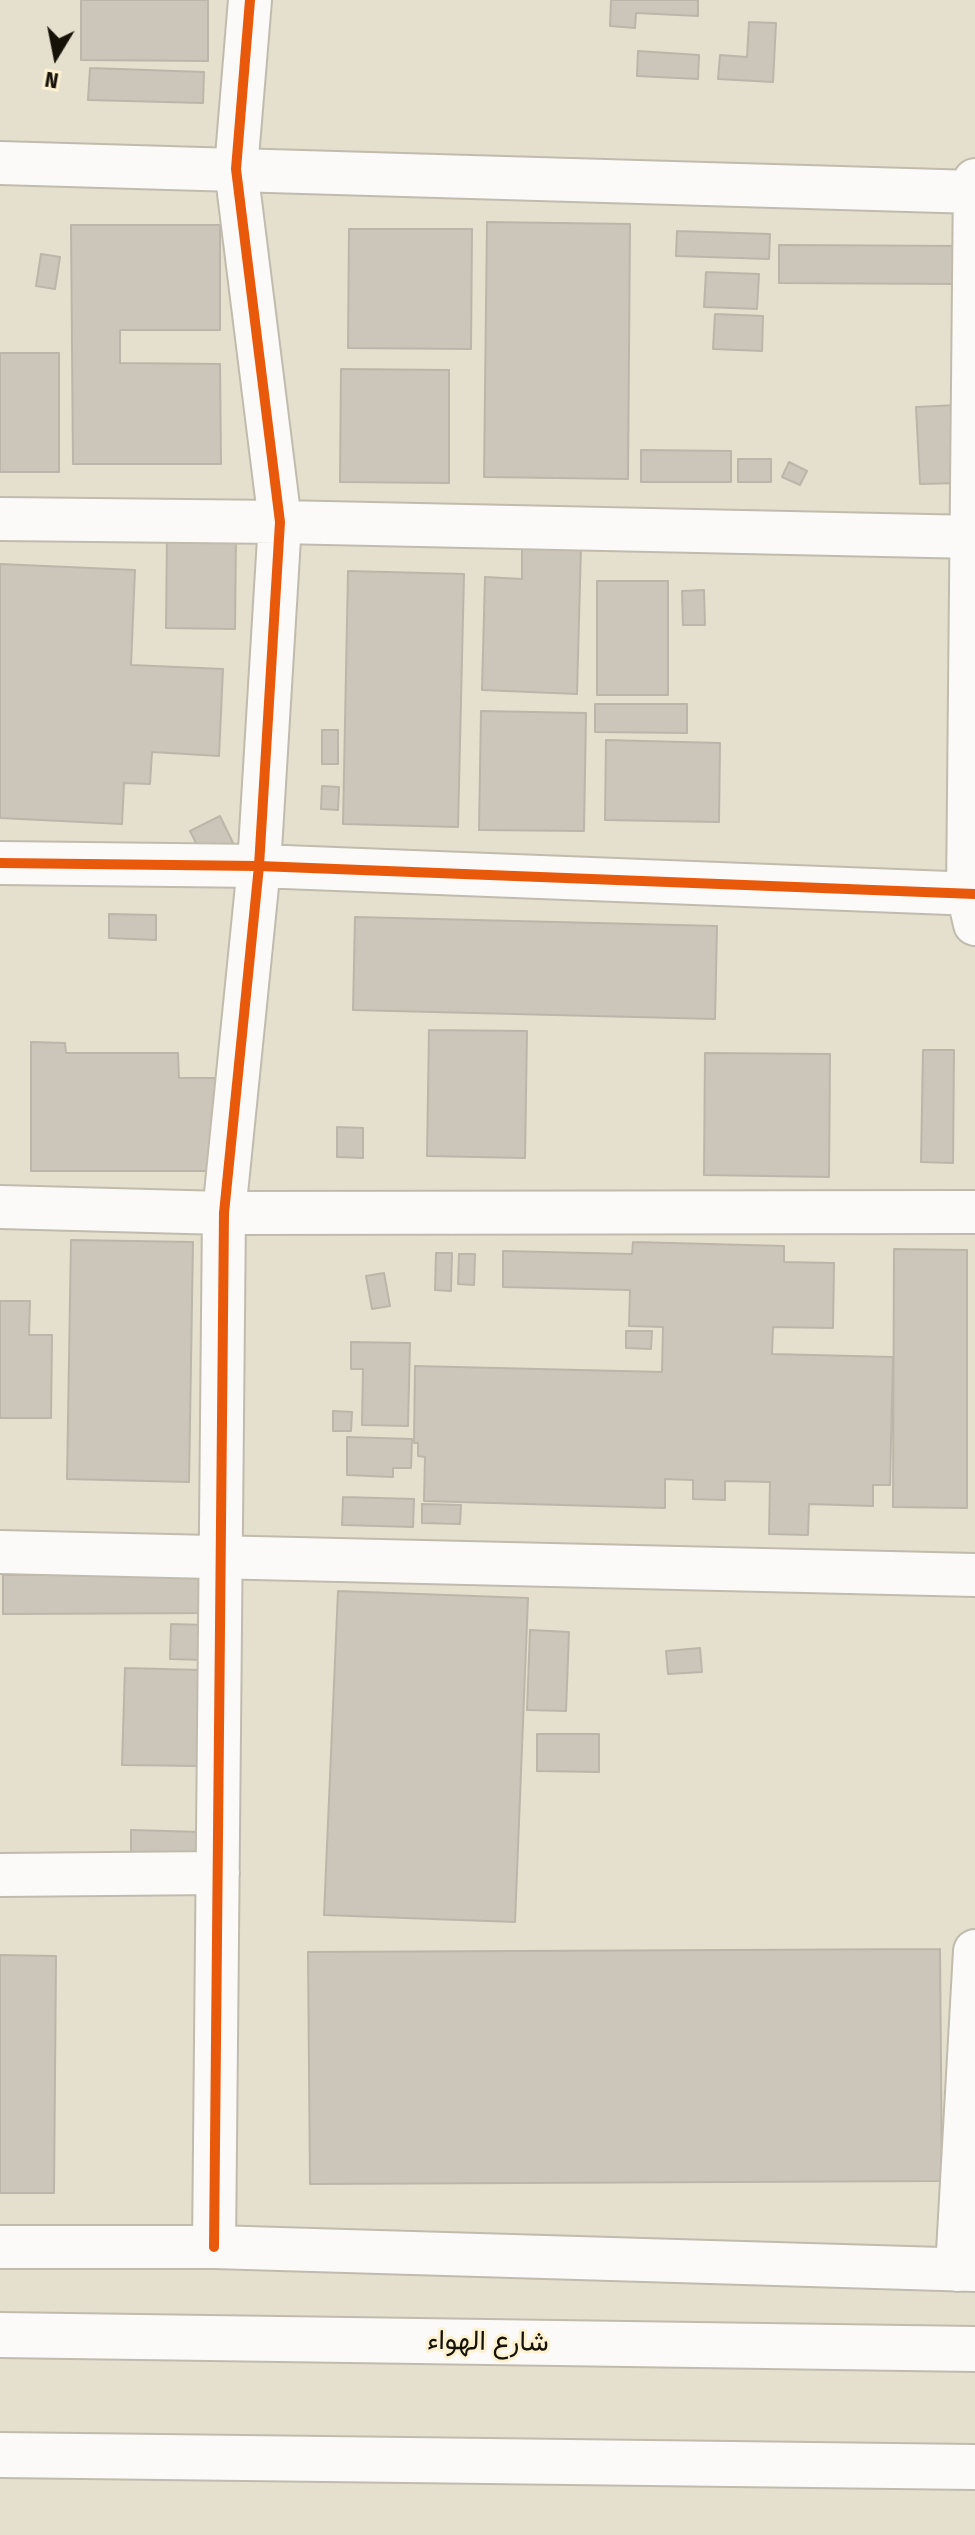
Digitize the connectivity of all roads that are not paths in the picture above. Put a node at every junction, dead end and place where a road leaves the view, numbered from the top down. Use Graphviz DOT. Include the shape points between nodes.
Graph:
graph roads {
  1 [pos="250,0"];
  2 [pos="0,163"];
  3 [pos="236,169"];
  4 [pos="975,188"];
  5 [pos="0,519"];
  6 [pos="280,522"];
  7 [pos="973,536"];
  8 [pos="0,863"];
  9 [pos="259,866"];
  10 [pos="973,904"];
  11 [pos="0,1207"];
  12 [pos="975,1212"];
  13 [pos="224,1213"];
  14 [pos="0,1552"];
  15 [pos="221,1557"];
  16 [pos="975,1575"];
  17 [pos="218,1873"];
  18 [pos="0,1875"];
  19 [pos="975,1951"];
  20 [pos="0,2247"];
  21 [pos="214,2247"];
  22 [pos="966,2270"];
  23 [pos="0,2335"];
  24 [pos="975,2349"];
  25 [pos="0,2455"];
  26 [pos="975,2467"];
  1 -- 3 [label="street"];
  2 -- 3 [label="street"];
  3 -- 4 [label="street"];
  3 -- 6 [label="street"];
  4 -- 7 [label="street"];
  5 -- 6 [label="street"];
  6 -- 7 [label="street"];
  6 -- 9 [label="street"];
  7 -- 10 [label="street"];
  8 -- 9 [label="street"];
  9 -- 10 [label="street"];
  9 -- 13 [label="street"];
  11 -- 13 [label="street"];
  12 -- 13 [label="street"];
  13 -- 15 [label="street"];
  14 -- 15 [label="street"];
  15 -- 16 [label="street"];
  15 -- 17 [label="street"];
  17 -- 18 [label="street"];
  17 -- 21 [label="street"];
  19 -- 22 [label="street"];
  20 -- 21 [label="street"];
  21 -- 22 [label="street"];
  23 -- 24 [label="highway, شارع الهواء"];
  25 -- 26 [label="highway"];
}
